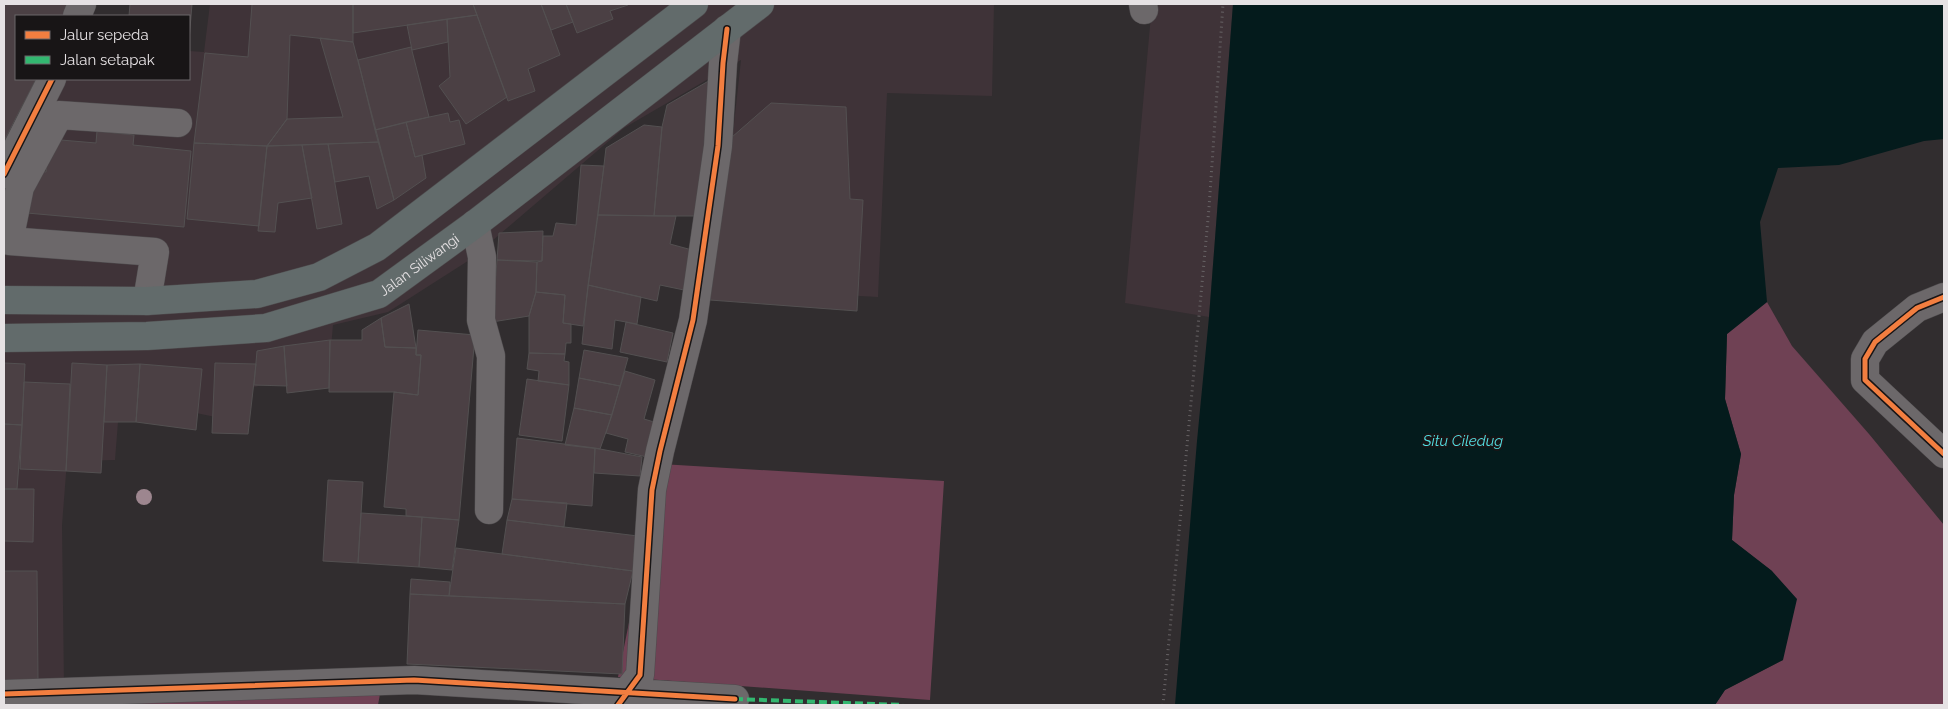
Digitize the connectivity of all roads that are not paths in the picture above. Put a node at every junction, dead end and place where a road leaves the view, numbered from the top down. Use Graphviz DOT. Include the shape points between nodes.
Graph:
graph roads {
  1 [pos="694,4"];
  2 [pos="760,4"];
  3 [pos="727,29"];
  4 [pos="51,80"];
  5 [pos="178,123"];
  6 [pos="4,174"];
  7 [pos="475,224"];
  8 [pos="1944,297"];
  9 [pos="4,300"];
  10 [pos="147,301"];
  11 [pos="146,336"];
  12 [pos="4,338"];
  13 [pos="1944,454"];
  14 [pos="489,510"];
  15 [pos="4,694"];
  16 [pos="622,699"];
  17 [pos="735,699"];
  18 [pos="687,701"];
  1 -- 10 [label="main road" via="377,247 319,277 257,294"];
  2 -- 3 [label="main road, Jalan Siliwangi"];
  3 -- 7 [label="main road, Jalan Siliwangi"];
  3 -- 16 [label="street" via="718,146 693,320 652,490 640,675"];
  4 -- 6 [label="street"];
  5 -- 10 [label="street" via="59,115 20,187 9,241 155,252"];
  7 -- 11 [label="main road, Jalan Siliwangi" via="379,294 266,328"];
  7 -- 14 [label="street" via="482,257 481,320 491,356"];
  8 -- 13 [label="street" via="1917,308 1875,342 1865,359 1864,370 1865,380"];
  9 -- 10 [label="main road"];
  10 -- 11 [label="main road"];
  11 -- 12 [label="main road, Jalan Siliwangi"];
  15 -- 16 [label="street" via="414,680"];
  16 -- 18 [label="street"];
  17 -- 18 [label="street"];
}
